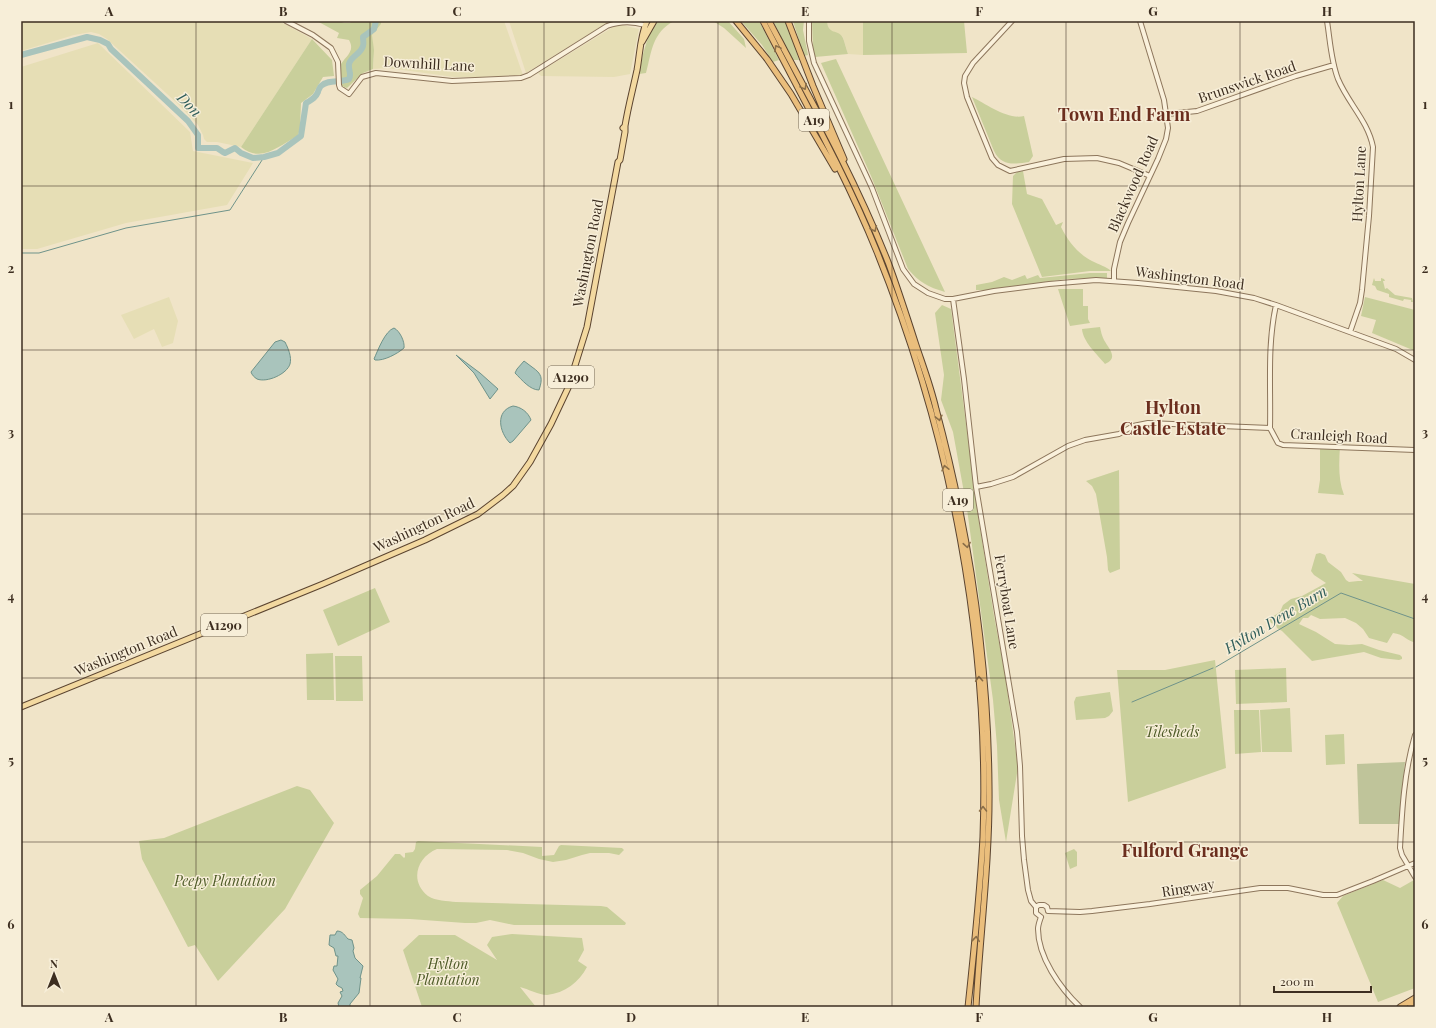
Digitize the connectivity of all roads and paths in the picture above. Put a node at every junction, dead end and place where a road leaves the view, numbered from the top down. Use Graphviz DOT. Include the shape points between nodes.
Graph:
graph roads {
  1 [pos="286,21"];
  2 [pos="654,21"];
  3 [pos="736,21"];
  4 [pos="763,21"];
  5 [pos="769,21"];
  6 [pos="788,21"];
  7 [pos="809,21"];
  8 [pos="1012,21"];
  9 [pos="1140,21"];
  10 [pos="1327,21"];
  11 [pos="646,23"];
  12 [pos="642,43"];
  13 [pos="1334,65"];
  14 [pos="1167,114"];
  15 [pos="1150,176"];
  16 [pos="859,198"];
  17 [pos="864,220"];
  18 [pos="1114,281"];
  19 [pos="953,299"];
  20 [pos="1276,305"];
  21 [pos="1350,332"];
  22 [pos="1415,360"];
  23 [pos="1270,428"];
  24 [pos="1415,450"];
  25 [pos="976,487"];
  26 [pos="21,707"];
  27 [pos="1415,735"];
  28 [pos="1415,863"];
  29 [pos="1408,865"];
  30 [pos="1415,877"];
  31 [pos="1036,907"];
  32 [pos="1048,911"];
  33 [pos="1041,917"];
  34 [pos="1415,998"];
  35 [pos="1415,1004"];
  36 [pos="967,1007"];
  37 [pos="975,1007"];
  38 [pos="1080,1007"];
  39 [pos="1400,1007"];
  40 [pos="1410,1007"];
  1 -- 11 [label="street, Downhill Lane" via="331,48 338,62 338,85 349,94 362,77 376,73 452,81 521,78 529,76 607,26 620,22"];
  2 -- 12 [label="main road, A1290"];
  3 -- 17 [label="highway" via="768,59 800,107"];
  17 -- 4 [label="highway, A19, one-way"];
  5 -- 16 [label="highway, A19, one-way"];
  6 -- 16 [label="highway"];
  7 -- 19 [label="street" via="808,35 814,63 860,160 905,273 914,284 928,293"];
  8 -- 15 [label="street" via="969,69 964,83 967,97 992,158 998,165 1010,171 1064,159 1097,158 1119,163"];
  9 -- 14 [label="street, Blackwood Road"];
  10 -- 13 [label="street, Hylton Lane"];
  11 -- 12 [label="main road, Downhill Lane / A1290"];
  12 -- 26 [label="main road, Washington Road / A1290" via="616,159 618,162 587,327 568,388 551,424 526,469 503,496 478,514 425,540"];
  13 -- 14 [label="street, Brunswick Road" via="1197,111"];
  13 -- 21 [label="street, Hylton Lane" via="1338,79 1371,137 1373,147 1362,290"];
  14 -- 15 [label="street, Blackwood Road" via="1166,139"];
  15 -- 18 [label="street, Blackwood Road" via="1120,242"];
  16 -- 37 [label="highway, A19, one-way" via="888,263 936,406 964,526 973,580 983,658 990,786 986,887"];
  36 -- 17 [label="highway, A19, one-way" via="983,835 982,725 977,657 967,580 950,488 930,407 900,313"];
  18 -- 19 [label="street, Washington Road" via="1049,284"];
  18 -- 20 [label="street, Washington Road" via="1216,291"];
  19 -- 25 [label="street, Ferryboat Lane"];
  20 -- 21 [label="street, Washington Road"];
  20 -- 23 [label="street" via="1271,337"];
  21 -- 22 [label="street, Washington Road" via="1396,348"];
  23 -- 24 [label="street, Cranleigh Road" via="1278,442 1283,444"];
  23 -- 25 [label="street" via="1148,423 1133,426 1119,434 1068,446 1012,477"];
  25 -- 31 [label="street, Ferryboat Lane" via="1017,732 1022,836 1028,890"];
  27 -- 29 [label="street" via="1409,754 1401,828 1400,851"];
  28 -- 29 [label="street"];
  29 -- 30 [label="street"];
  29 -- 32 [label="street, Ringway" via="1345,893 1330,895 1288,888 1260,888 1092,911"];
  31 -- 32 [label="street" via="1044,905"];
  31 -- 33 [label="street" via="1036,913"];
  32 -- 33 [label="street"];
  33 -- 38 [label="street" via="1038,928 1039,940 1046,960 1055,979"];
  34 -- 39 [label="highway"];
  35 -- 40 [label="highway"];
}
